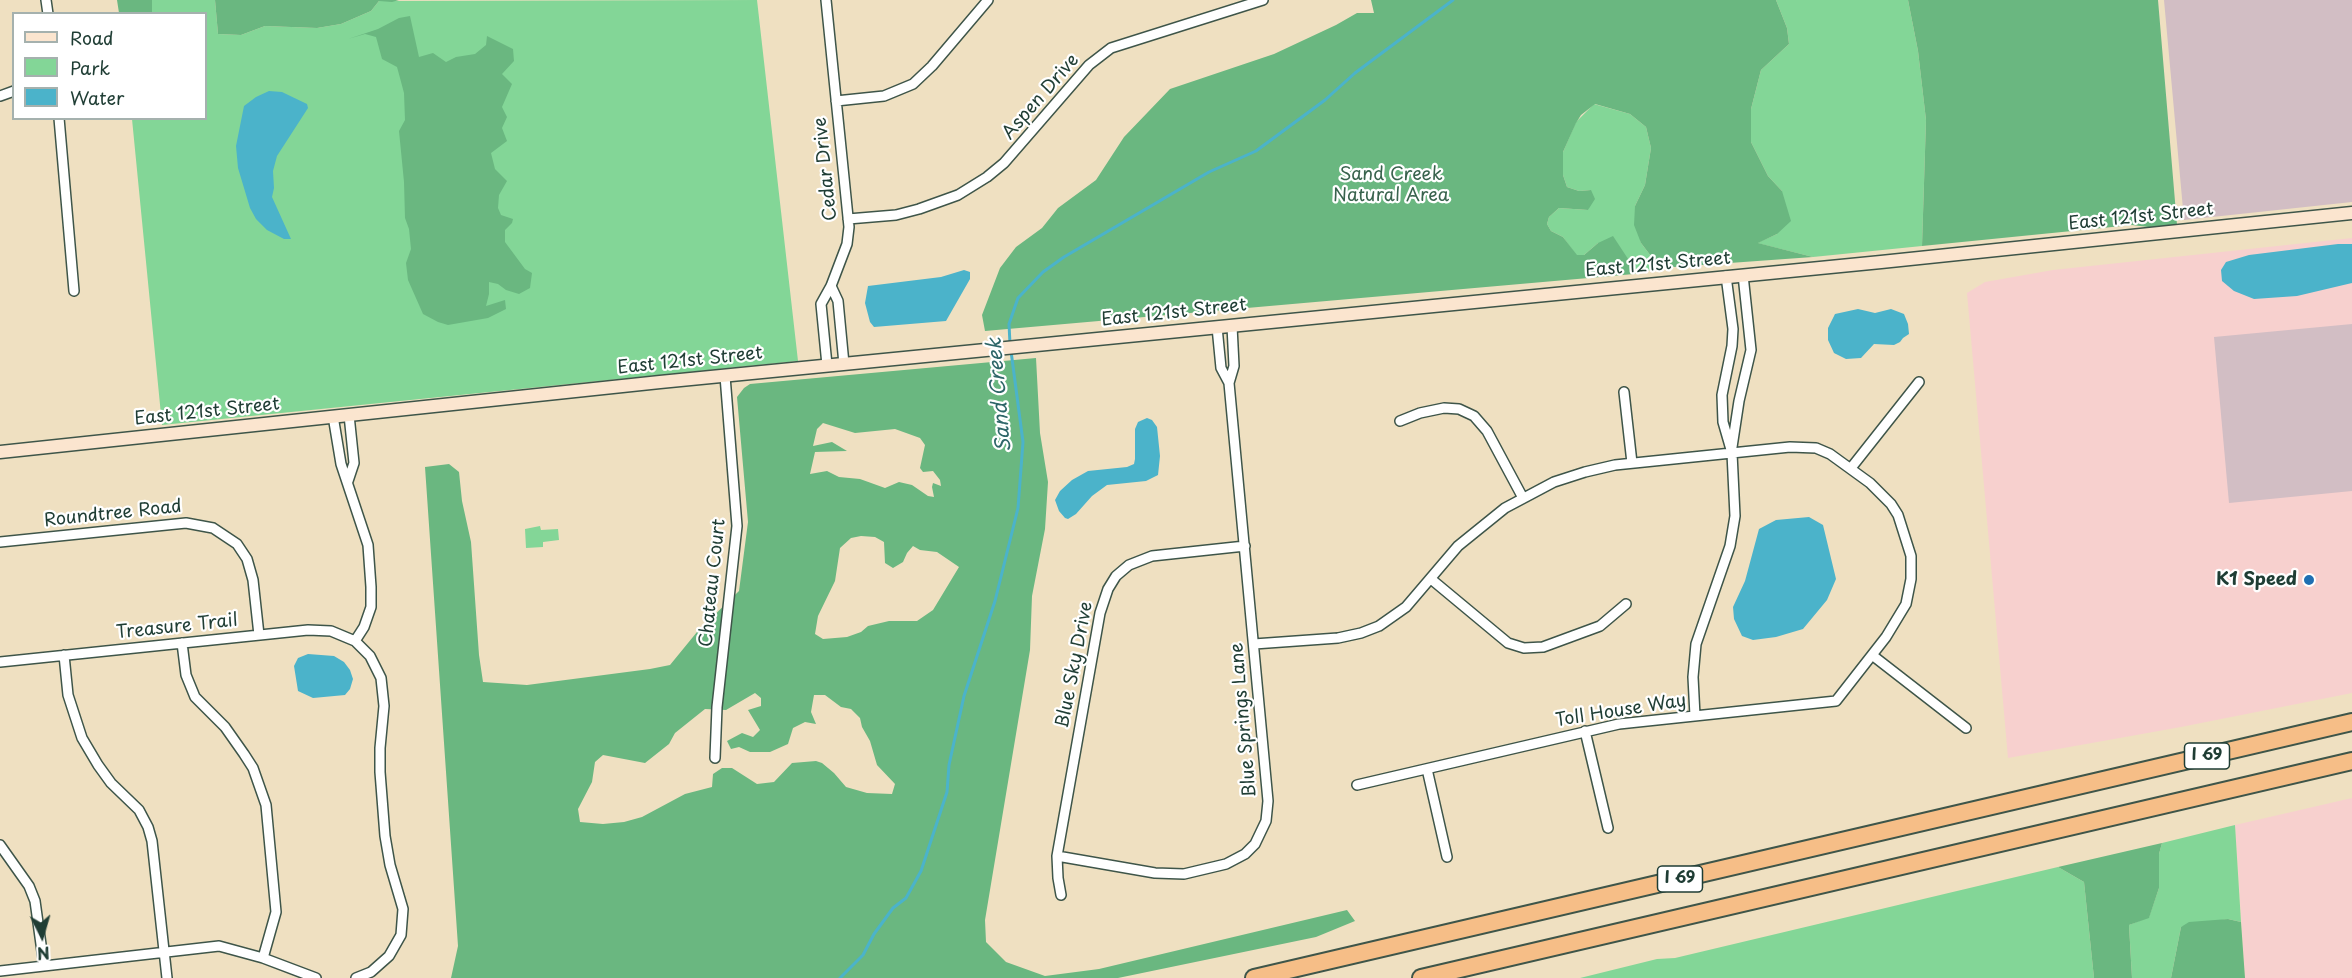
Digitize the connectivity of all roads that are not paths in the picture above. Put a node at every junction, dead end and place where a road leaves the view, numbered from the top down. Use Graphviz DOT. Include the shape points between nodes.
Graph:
graph roads {
  1 [pos="826,0"];
  2 [pos="988,0"];
  3 [pos="1263,0"];
  4 [pos="836,101"];
  5 [pos="59,120"];
  6 [pos="2352,213"];
  7 [pos="849,219"];
  8 [pos="1743,275"];
  9 [pos="1726,276"];
  10 [pos="831,286"];
  11 [pos="74,291"];
  12 [pos="1232,326"];
  13 [pos="1217,327"];
  14 [pos="844,364"];
  15 [pos="827,365"];
  16 [pos="725,376"];
  17 [pos="1919,382"];
  18 [pos="1229,383"];
  19 [pos="1624,392"];
  20 [pos="349,415"];
  21 [pos="333,416"];
  22 [pos="1400,421"];
  23 [pos="0,452"];
  24 [pos="1732,453"];
  25 [pos="1632,463"];
  26 [pos="1851,468"];
  27 [pos="348,481"];
  28 [pos="1523,498"];
  29 [pos="0,542"];
  30 [pos="1245,546"];
  31 [pos="1431,579"];
  32 [pos="1626,604"];
  33 [pos="259,635"];
  34 [pos="355,640"];
  35 [pos="182,643"];
  36 [pos="1254,644"];
  37 [pos="64,655"];
  38 [pos="1872,655"];
  39 [pos="0,662"];
  40 [pos="1695,716"];
  41 [pos="2352,722"];
  42 [pos="1966,728"];
  43 [pos="1585,731"];
  44 [pos="715,758"];
  45 [pos="2352,760"];
  46 [pos="1427,769"];
  47 [pos="1357,786"];
  48 [pos="1608,828"];
  49 [pos="0,845"];
  50 [pos="1057,856"];
  51 [pos="1447,857"];
  52 [pos="1061,895"];
  53 [pos="164,952"];
  54 [pos="263,958"];
  55 [pos="44,966"];
  56 [pos="0,972"];
  57 [pos="167,978"];
  58 [pos="316,978"];
  59 [pos="356,978"];
  60 [pos="1254,978"];
  61 [pos="1421,978"];
  1 -- 4 [label="street, Cedar Drive"];
  2 -- 4 [label="street" via="913,84 896,93"];
  3 -- 7 [label="street, Aspen Drive" via="1111,48 1089,65 1004,163 958,195 896,215"];
  4 -- 7 [label="street, Cedar Drive"];
  5 -- 11 [label="street"];
  6 -- 8 [label="street, East 121st Street"];
  7 -- 10 [label="street, Cedar Drive" via="847,244"];
  8 -- 9 [label="street, East 121st Street"];
  8 -- 24 [label="street" via="1751,350 1738,401"];
  9 -- 12 [label="street, East 121st Street"];
  9 -- 24 [label="street" via="1733,328 1722,395 1723,422"];
  10 -- 14 [label="street" via="838,301"];
  10 -- 15 [label="street, Cedar Drive" via="821,304"];
  12 -- 13 [label="street, East 121st Street"];
  12 -- 18 [label="street, Blue Springs Lane" via="1234,366"];
  13 -- 14 [label="street, East 121st Street"];
  13 -- 18 [label="street, Blue Springs Lane" via="1221,368"];
  14 -- 15 [label="street, East 121st Street"];
  15 -- 16 [label="street, East 121st Street"];
  16 -- 20 [label="street, East 121st Street"];
  16 -- 44 [label="street, Chateau Court" via="737,526"];
  17 -- 26 [label="street"];
  18 -- 30 [label="street, Blue Springs Lane"];
  19 -- 25 [label="street"];
  20 -- 21 [label="street, East 121st Street"];
  20 -- 27 [label="street" via="354,463"];
  21 -- 23 [label="street, East 121st Street"];
  21 -- 27 [label="street" via="340,464"];
  22 -- 28 [label="street" via="1444,408 1474,416 1487,430"];
  24 -- 25 [label="street, Toll House Way"];
  24 -- 26 [label="street, Toll House Way" via="1816,448"];
  24 -- 40 [label="street" via="1733,531 1696,644"];
  25 -- 28 [label="street, Toll House Way" via="1577,474"];
  26 -- 38 [label="street, Toll House Way" via="1891,504 1902,524 1911,556 1906,604"];
  27 -- 34 [label="street" via="366,537 372,587 369,617"];
  28 -- 31 [label="street, Toll House Way" via="1473,533"];
  29 -- 33 [label="street, Roundtree Road" via="186,523 213,528 237,544 247,559 254,580"];
  30 -- 36 [label="street, Blue Springs Lane"];
  30 -- 50 [label="street, Blue Sky Drive" via="1152,556 1130,565 1108,589 1100,613"];
  31 -- 32 [label="street" via="1508,643 1524,648 1544,647 1600,626"];
  31 -- 36 [label="street, Toll House Way" via="1398,615 1370,630 1338,638"];
  33 -- 34 [label="street, Treasure Trail" via="320,630"];
  33 -- 35 [label="street, Treasure Trail"];
  34 -- 59 [label="street" via="375,664 383,687 379,757 385,836 403,909 401,935 393,950 371,972"];
  35 -- 37 [label="street, Treasure Trail"];
  35 -- 54 [label="street" via="188,682 195,697 244,754 266,805 276,912"];
  36 -- 50 [label="street, Blue Springs Lane" via="1268,801 1266,821 1255,844 1226,864 1184,874 1155,873"];
  37 -- 39 [label="street, Treasure Trail"];
  37 -- 53 [label="street" via="68,695 82,738 111,783 139,810 148,827"];
  38 -- 40 [label="street, Toll House Way" via="1836,701"];
  38 -- 42 [label="street"];
  40 -- 43 [label="street, Toll House Way"];
  41 -- 60 [label="highway, I 69"];
  43 -- 46 [label="street, Toll House Way"];
  43 -- 48 [label="street"];
  45 -- 61 [label="highway, I 69"];
  46 -- 47 [label="street, Toll House Way"];
  46 -- 51 [label="street"];
  49 -- 55 [label="street" via="35,901"];
  50 -- 52 [label="street, Blue Sky Drive"];
  53 -- 54 [label="street" via="219,946"];
  53 -- 55 [label="street"];
  53 -- 57 [label="street"];
  54 -- 58 [label="street"];
  55 -- 56 [label="street"];
}
